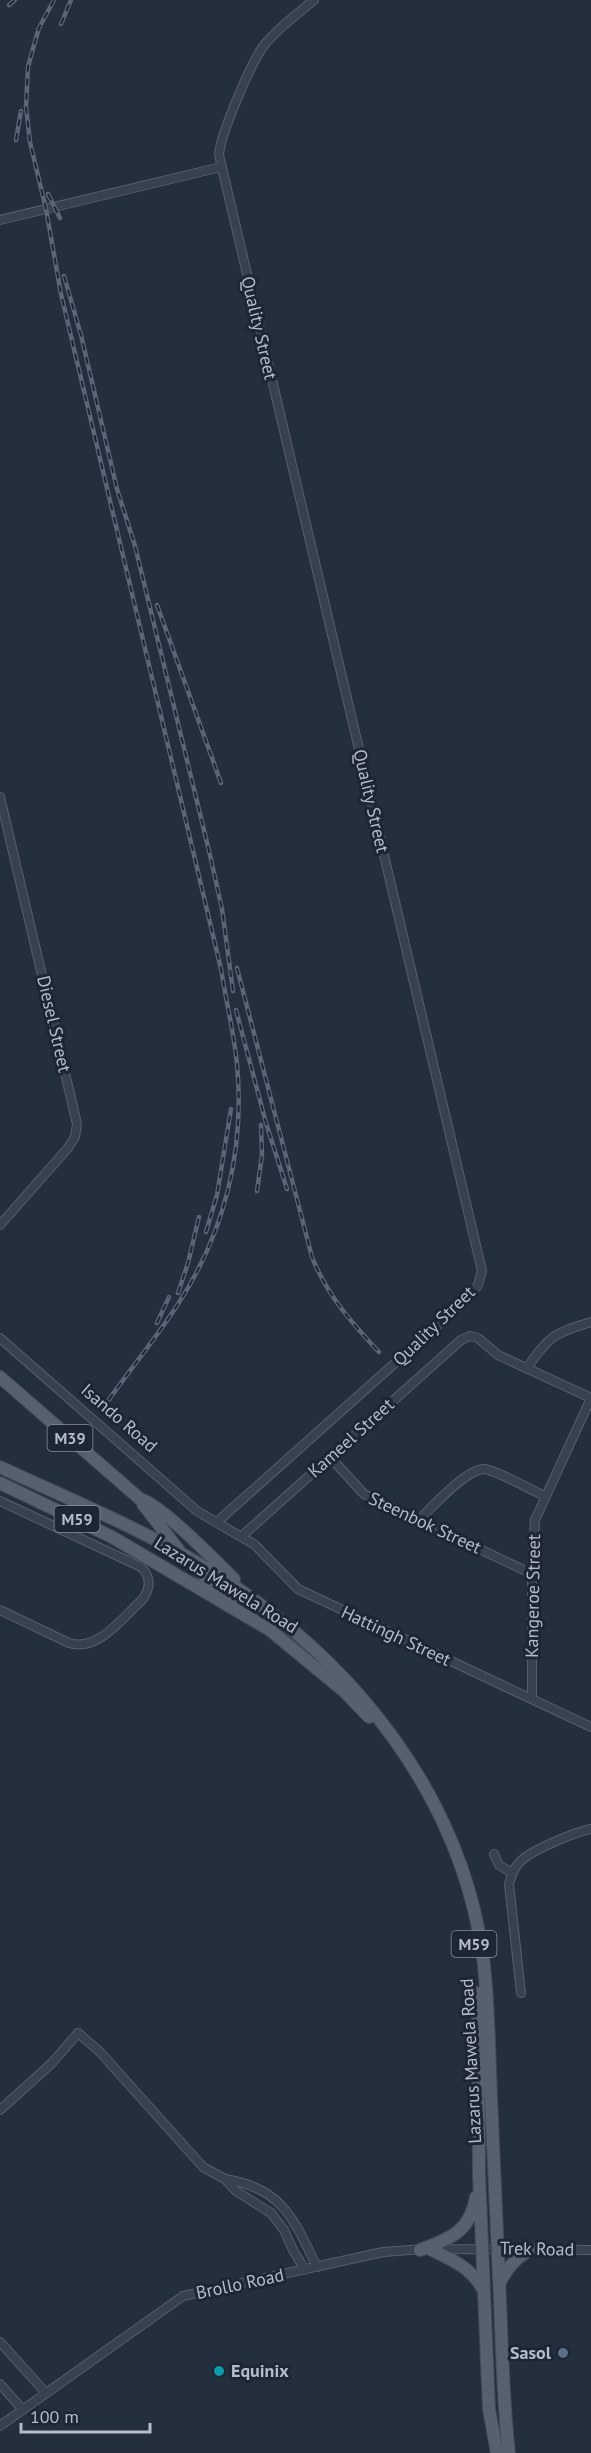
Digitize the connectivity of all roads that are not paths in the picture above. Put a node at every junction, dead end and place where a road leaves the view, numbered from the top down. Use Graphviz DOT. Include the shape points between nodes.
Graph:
graph roads {
  1 [pos="314,0"];
  2 [pos="221,167"];
  3 [pos="0,220"];
  4 [pos="0,797"];
  5 [pos="0,1225"];
  6 [pos="591,1322"];
  7 [pos="0,1338"];
  8 [pos="527,1368"];
  9 [pos="0,1377"];
  10 [pos="591,1398"];
  11 [pos="330,1457"];
  12 [pos="0,1467"];
  13 [pos="0,1483"];
  14 [pos="545,1496"];
  15 [pos="140,1498"];
  16 [pos="0,1501"];
  17 [pos="419,1520"];
  18 [pos="217,1522"];
  19 [pos="242,1536"];
  20 [pos="182,1555"];
  21 [pos="532,1574"];
  22 [pos="264,1606"];
  23 [pos="236,1608"];
  24 [pos="0,1610"];
  25 [pos="532,1698"];
  26 [pos="591,1727"];
  27 [pos="591,1829"];
  28 [pos="494,1854"];
  29 [pos="512,1873"];
  30 [pos="520,1993"];
  31 [pos="0,2110"];
  32 [pos="479,2174"];
  33 [pos="225,2180"];
  34 [pos="483,2248"];
  35 [pos="498,2248"];
  36 [pos="425,2249"];
  37 [pos="532,2250"];
  38 [pos="591,2250"];
  39 [pos="317,2267"];
  40 [pos="305,2270"];
  41 [pos="499,2283"];
  42 [pos="486,2295"];
  43 [pos="0,2342"];
  44 [pos="0,2384"];
  45 [pos="46,2394"];
  46 [pos="23,2410"];
  47 [pos="0,2426"];
  48 [pos="497,2453"];
  49 [pos="509,2453"];
  1 -- 2 [label="street, Quality Street" via="274,34 258,54 222,137"];
  2 -- 3 [label="street"];
  2 -- 18 [label="street, Quality Street" via="482,1271 468,1298"];
  4 -- 5 [label="street, Diesel Street" via="78,1124 68,1148"];
  6 -- 8 [label="street" via="553,1335"];
  7 -- 18 [label="street, Isando Road" via="197,1511"];
  8 -- 10 [label="street"];
  8 -- 11 [label="street, Kameel Street" via="498,1355 476,1337 461,1340"];
  9 -- 15 [label="main road, M39"];
  10 -- 14 [label="street, Kangeroe Street"];
  11 -- 17 [label="street, Steenbok Street" via="364,1494"];
  11 -- 19 [label="street, Kameel Street"];
  12 -- 20 [label="main road, Lazarus Mawela Road / M59"];
  13 -- 23 [label="main road, Lazarus Mawela Road / M59" via="112,1537"];
  14 -- 17 [label="street" via="488,1470 477,1470"];
  14 -- 21 [label="street, Kangeroe Street" via="535,1520"];
  15 -- 20 [label="main road, M39"];
  15 -- 22 [label="main road, M39"];
  16 -- 24 [label="street" via="141,1567 149,1581 142,1600 90,1644 69,1643"];
  17 -- 21 [label="street, Steenbok Street"];
  18 -- 19 [label="street, Hattingh Street"];
  19 -- 25 [label="street, Hattingh Street" via="298,1589"];
  20 -- 22 [label="main road, Lazarus Mawela Road / M59"];
  20 -- 23 [label="main road, M39"];
  21 -- 25 [label="street, Kangeroe Street"];
  22 -- 35 [label="main road, Lazarus Mawela Road / M59" via="324,1658 389,1730 430,1795 456,1853 468,1887 483,1959"];
  23 -- 32 [label="main road, Lazarus Mawela Road / M59" via="295,1649 367,1715 400,1758 439,1829 466,1908 477,1966"];
  25 -- 26 [label="street, Hattingh Street"];
  27 -- 29 [label="street" via="575,1832 520,1861"];
  28 -- 29 [label="street" via="499,1865"];
  29 -- 30 [label="street" via="509,1884"];
  31 -- 33 [label="street" via="51,2064 78,2033 99,2051 203,2167"];
  32 -- 34 [label="main road, Lazarus Mawela Road / M59"];
  32 -- 36 [label="main road" via="468,2223"];
  33 -- 39 [label="street" via="242,2182 279,2203 294,2219"];
  33 -- 40 [label="street" via="279,2221"];
  34 -- 35 [label="street, Trek Road"];
  34 -- 36 [label="street, Brollo Road"];
  34 -- 42 [label="main road, M59"];
  35 -- 37 [label="street, Trek Road"];
  35 -- 41 [label="main road, Lazarus Mawela Road / M59"];
  36 -- 39 [label="street, Brollo Road" via="383,2252"];
  36 -- 42 [label="main road" via="466,2267"];
  37 -- 38 [label="street, Trek Road"];
  37 -- 41 [label="main road" via="511,2266"];
  39 -- 40 [label="street, Brollo Road"];
  40 -- 45 [label="street, Brollo Road" via="183,2296"];
  41 -- 49 [label="main road, Lazarus Mawela Road / M59"];
  42 -- 48 [label="main road, M59" via="489,2409"];
  43 -- 45 [label="street"];
  44 -- 46 [label="street"];
  45 -- 46 [label="street, Brollo Road"];
  46 -- 47 [label="street, Brollo Road"];
}
